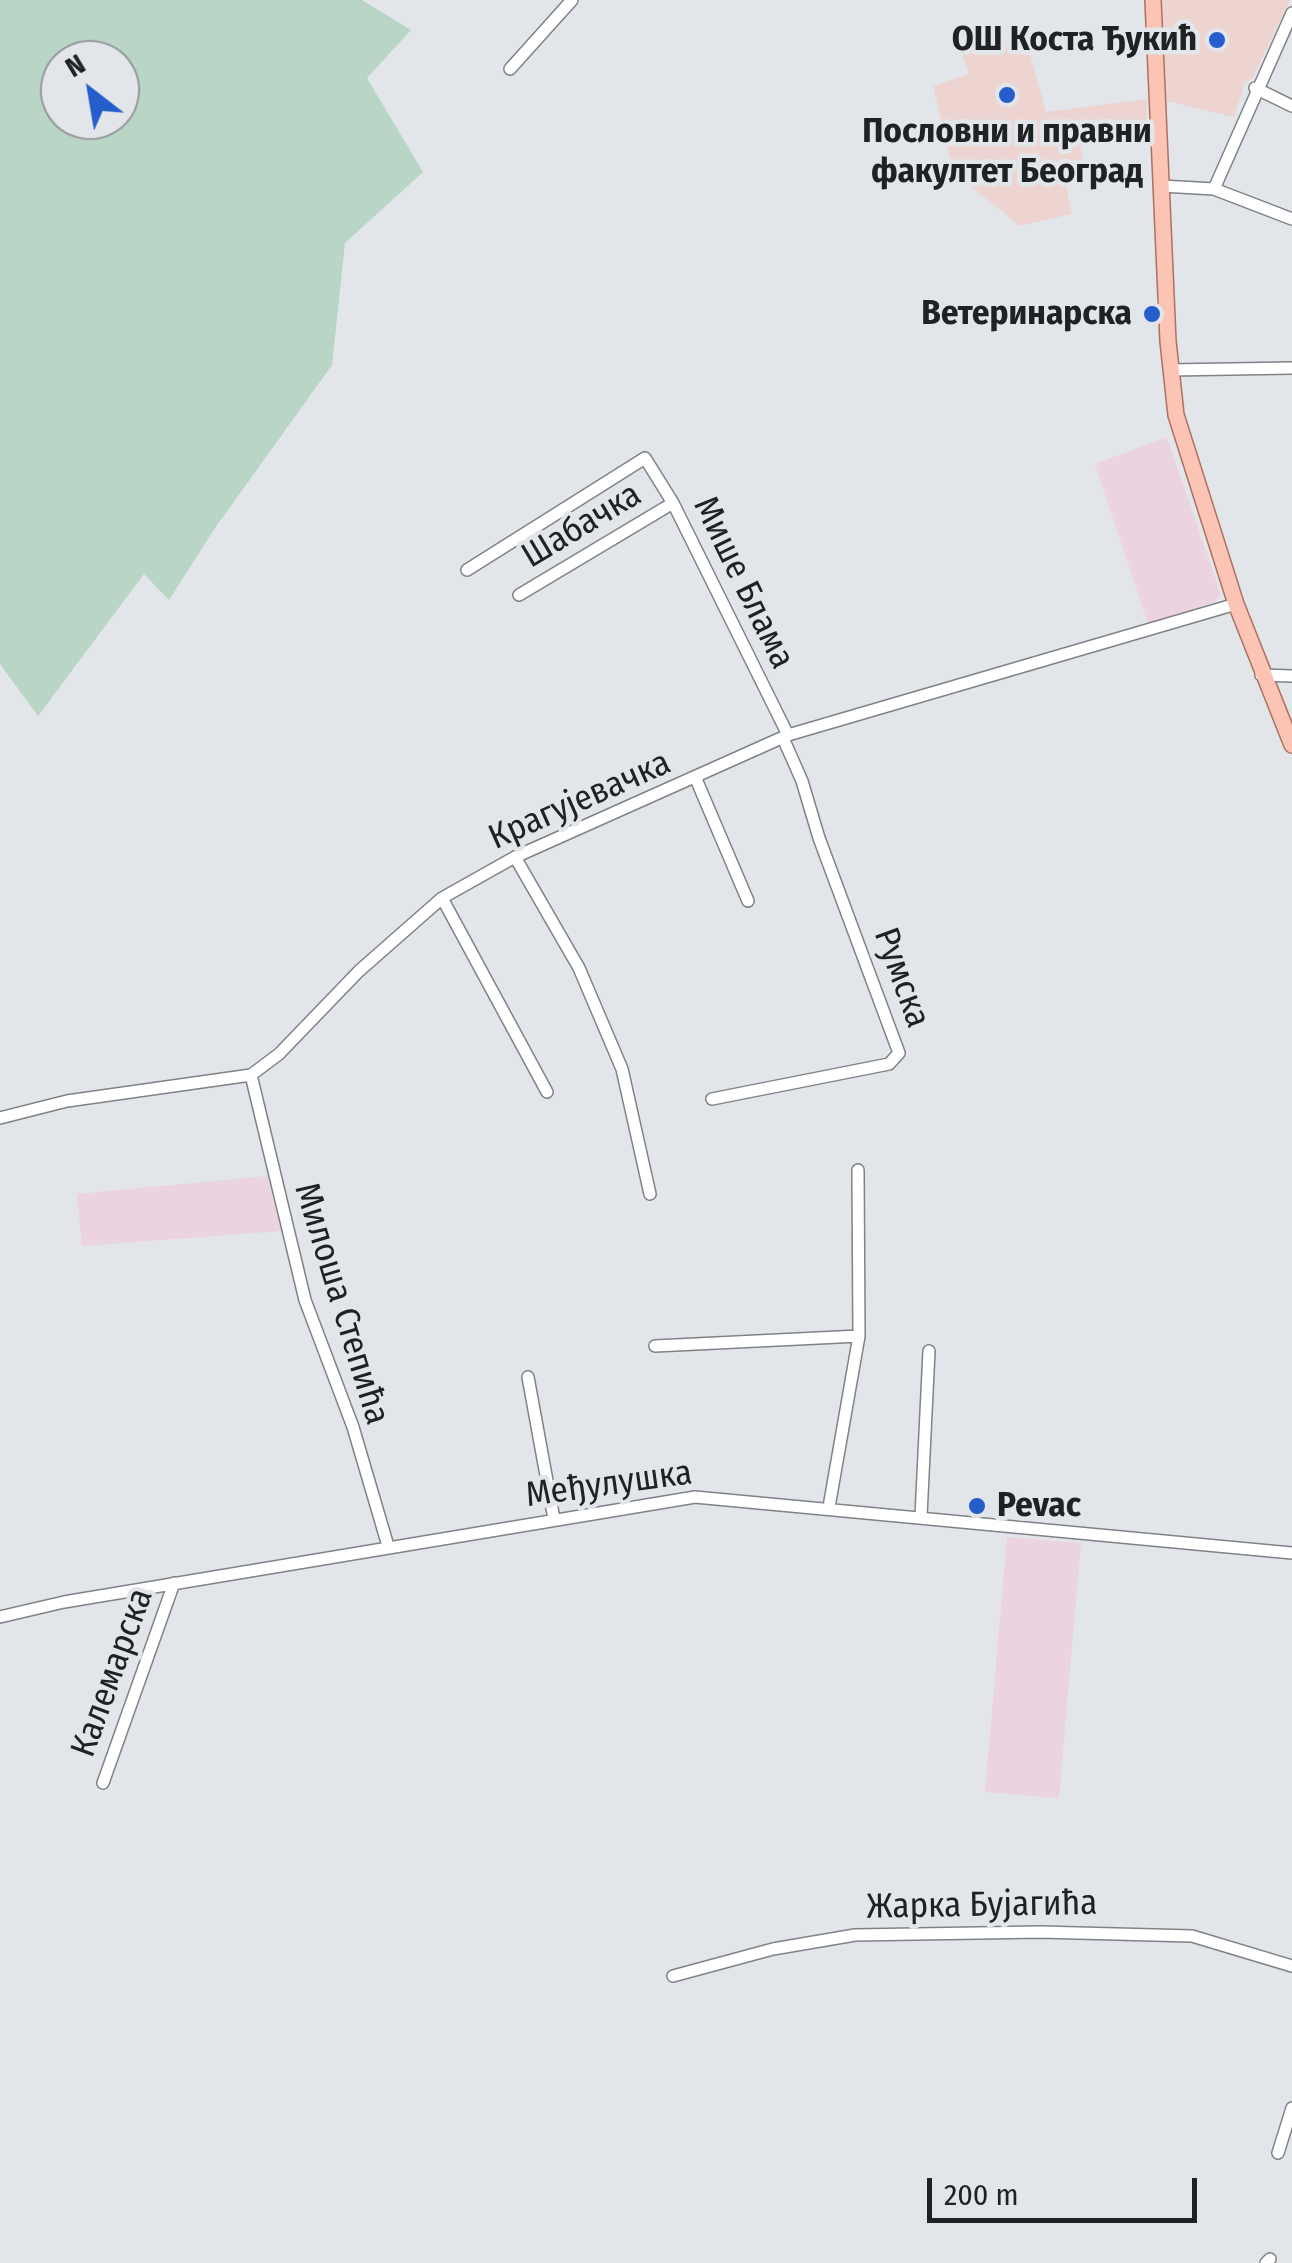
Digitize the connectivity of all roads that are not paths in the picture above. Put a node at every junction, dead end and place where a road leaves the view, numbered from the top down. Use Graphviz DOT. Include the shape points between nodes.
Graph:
graph roads {
  1 [pos="572,0"];
  2 [pos="1153,0"];
  3 [pos="1291,19"];
  4 [pos="510,69"];
  5 [pos="1255,88"];
  6 [pos="1292,106"];
  7 [pos="1162,186"];
  8 [pos="1214,189"];
  9 [pos="1292,219"];
  10 [pos="1292,368"];
  11 [pos="1170,370"];
  12 [pos="673,503"];
  13 [pos="467,570"];
  14 [pos="519,596"];
  15 [pos="1236,604"];
  16 [pos="1261,675"];
  17 [pos="1292,676"];
  18 [pos="785,737"];
  19 [pos="1292,745"];
  20 [pos="696,779"];
  21 [pos="516,857"];
  22 [pos="442,898"];
  23 [pos="748,901"];
  24 [pos="250,1075"];
  25 [pos="547,1092"];
  26 [pos="712,1099"];
  27 [pos="0,1118"];
  28 [pos="858,1170"];
  29 [pos="650,1194"];
  30 [pos="859,1336"];
  31 [pos="655,1346"];
  32 [pos="928,1352"];
  33 [pos="528,1377"];
  34 [pos="829,1507"];
  35 [pos="921,1516"];
  36 [pos="554,1519"];
  37 [pos="388,1546"];
  38 [pos="1292,1554"];
  39 [pos="174,1583"];
  40 [pos="0,1618"];
  41 [pos="102,1783"];
  42 [pos="1292,1966"];
  43 [pos="673,1976"];
  44 [pos="1292,2108"];
  45 [pos="1278,2153"];
  1 -- 4 [label="street"];
  2 -- 7 [label="main road"];
  3 -- 5 [label="street"];
  5 -- 6 [label="street"];
  5 -- 8 [label="street"];
  7 -- 8 [label="street"];
  7 -- 11 [label="main road"];
  8 -- 9 [label="street"];
  10 -- 11 [label="street"];
  11 -- 15 [label="main road" via="1180,427"];
  12 -- 13 [label="street, Мише Блама" via="645,458"];
  12 -- 14 [label="street, Шабачка"];
  12 -- 18 [label="street, Мише Блама"];
  15 -- 16 [label="main road"];
  15 -- 18 [label="street, Крагујевачка"];
  16 -- 17 [label="street"];
  16 -- 19 [label="main road"];
  18 -- 20 [label="street, Крагујевачка"];
  18 -- 26 [label="street, Румска" via="899,1054 890,1064"];
  20 -- 21 [label="street, Крагујевачка"];
  20 -- 23 [label="street"];
  21 -- 22 [label="street, Крагујевачка"];
  21 -- 29 [label="street" via="579,968 622,1069"];
  22 -- 24 [label="street, Крагујевачка"];
  22 -- 25 [label="street"];
  24 -- 27 [label="street" via="68,1101"];
  24 -- 37 [label="street, Милоша Степића" via="305,1300"];
  28 -- 30 [label="street"];
  30 -- 31 [label="street"];
  30 -- 34 [label="street"];
  32 -- 35 [label="street"];
  33 -- 36 [label="street"];
  34 -- 35 [label="street, Међулушка"];
  34 -- 36 [label="street, Међулушка" via="694,1497"];
  35 -- 38 [label="street, Међулушка"];
  36 -- 37 [label="street, Међулушка"];
  37 -- 39 [label="street, Међулушка"];
  39 -- 40 [label="street, Међулушка"];
  39 -- 41 [label="street, Калемарска"];
  42 -- 43 [label="street, Жарка Бујагића" via="1192,1936 854,1935"];
  44 -- 45 [label="street"];
}
